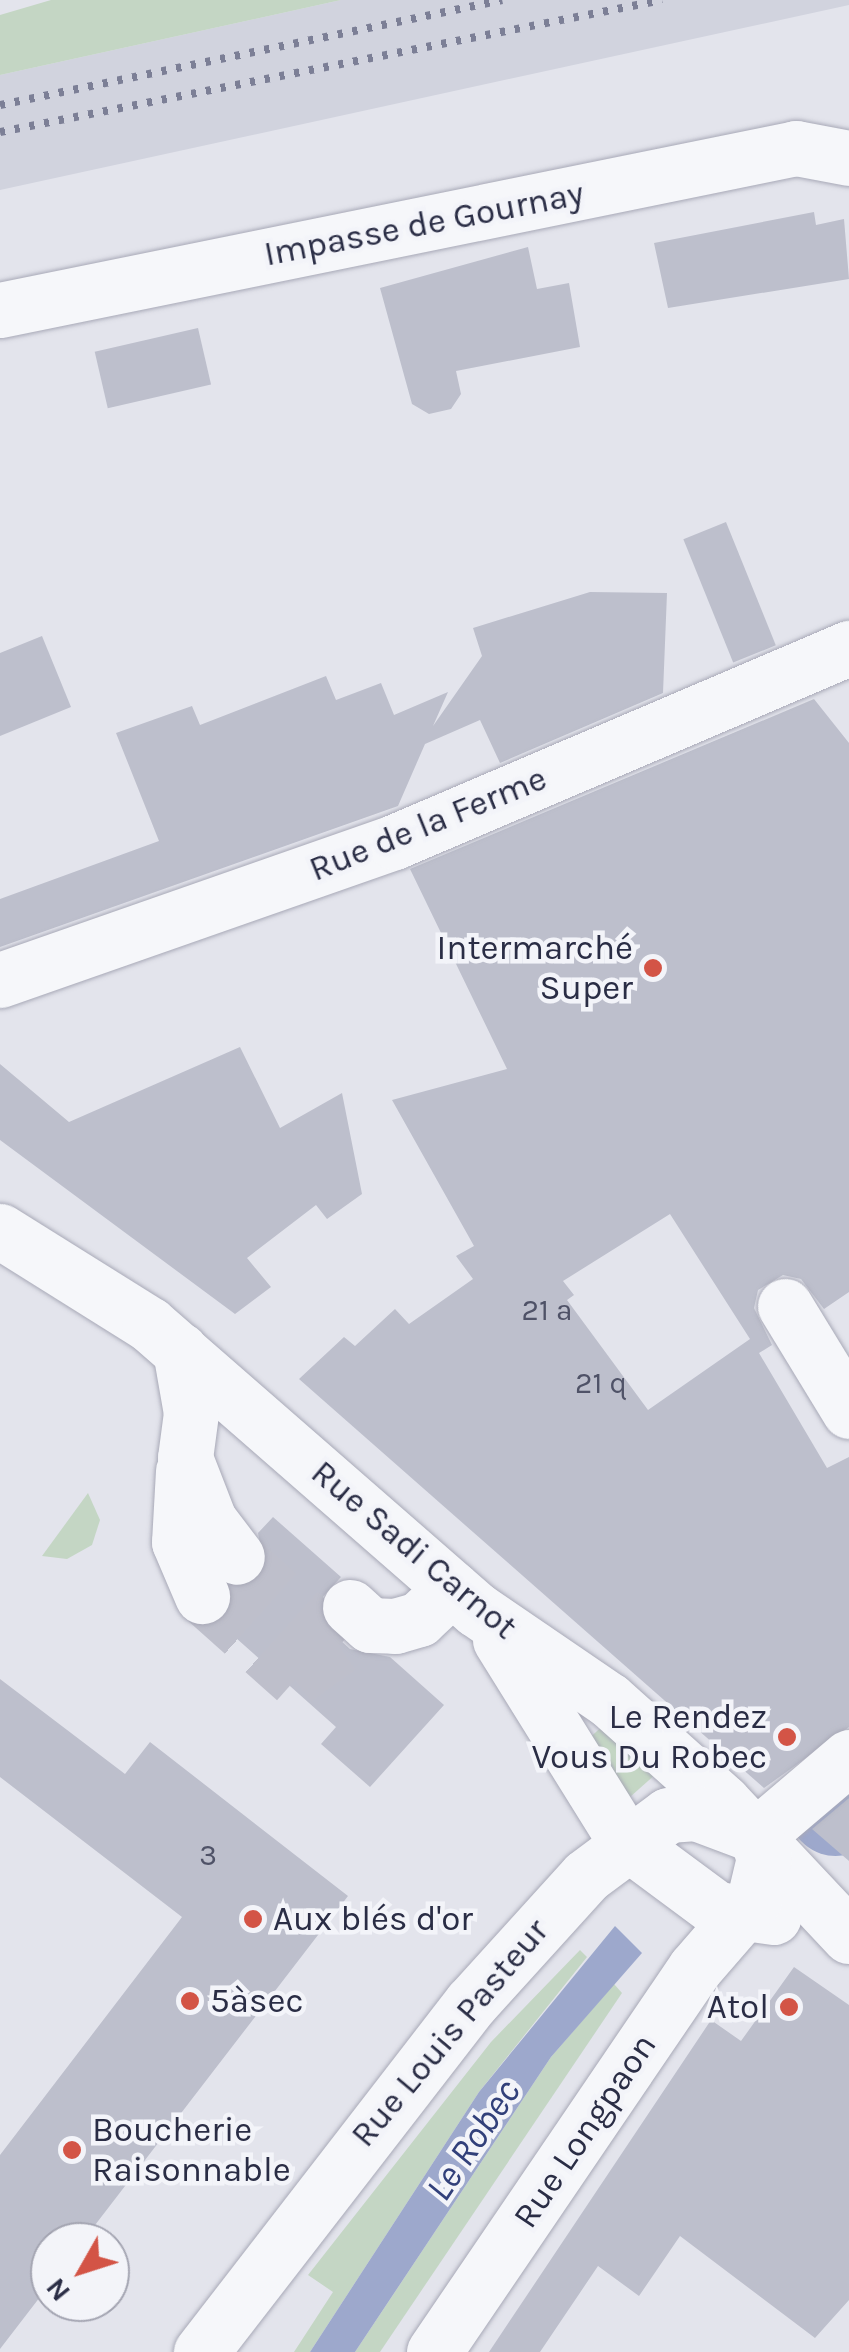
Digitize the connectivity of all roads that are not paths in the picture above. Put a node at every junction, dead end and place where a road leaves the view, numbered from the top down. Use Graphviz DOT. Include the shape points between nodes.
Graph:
graph roads {
  1 [pos="849,158"];
  2 [pos="0,310"];
  3 [pos="846,655"];
  4 [pos="0,980"];
  5 [pos="0,1231"];
  6 [pos="785,1306"];
  7 [pos="180,1350"];
  8 [pos="849,1411"];
  9 [pos="220,1560"];
  10 [pos="464,1599"];
  11 [pos="360,1621"];
  12 [pos="849,1757"];
  13 [pos="756,1836"];
  14 [pos="625,1840"];
  15 [pos="742,1915"];
  16 [pos="847,1934"];
  17 [pos="201,2352"];
  18 [pos="434,2352"];
  1 -- 2 [label="street, Impasse de Gournay" via="796,148"];
  3 -- 4 [label="street, Rue de la Ferme" via="394,842"];
  5 -- 7 [label="street, Rue Sadi Carnot"];
  6 -- 8 [label="street"];
  7 -- 9 [label="street" via="191,1413 185,1458"];
  7 -- 10 [label="street, Rue Sadi Carnot"];
  10 -- 11 [label="street" via="418,1619"];
  10 -- 13 [label="street, Rue Sadi Carnot" via="609,1700"];
  10 -- 14 [label="street" via="535,1685"];
  12 -- 13 [label="street"];
  13 -- 14 [label="street, Rue Louis Pasteur" via="696,1813 668,1814"];
  13 -- 15 [label="street, Rue Longpaon" via="762,1880"];
  13 -- 16 [label="street, Rue Sadi Carnot"];
  14 -- 15 [label="street" via="680,1887"];
  14 -- 17 [label="street, Rue Louis Pasteur" via="484,1988"];
  15 -- 16 [label="street"];
  15 -- 18 [label="street, Rue Longpaon" via="696,1968"];
}
